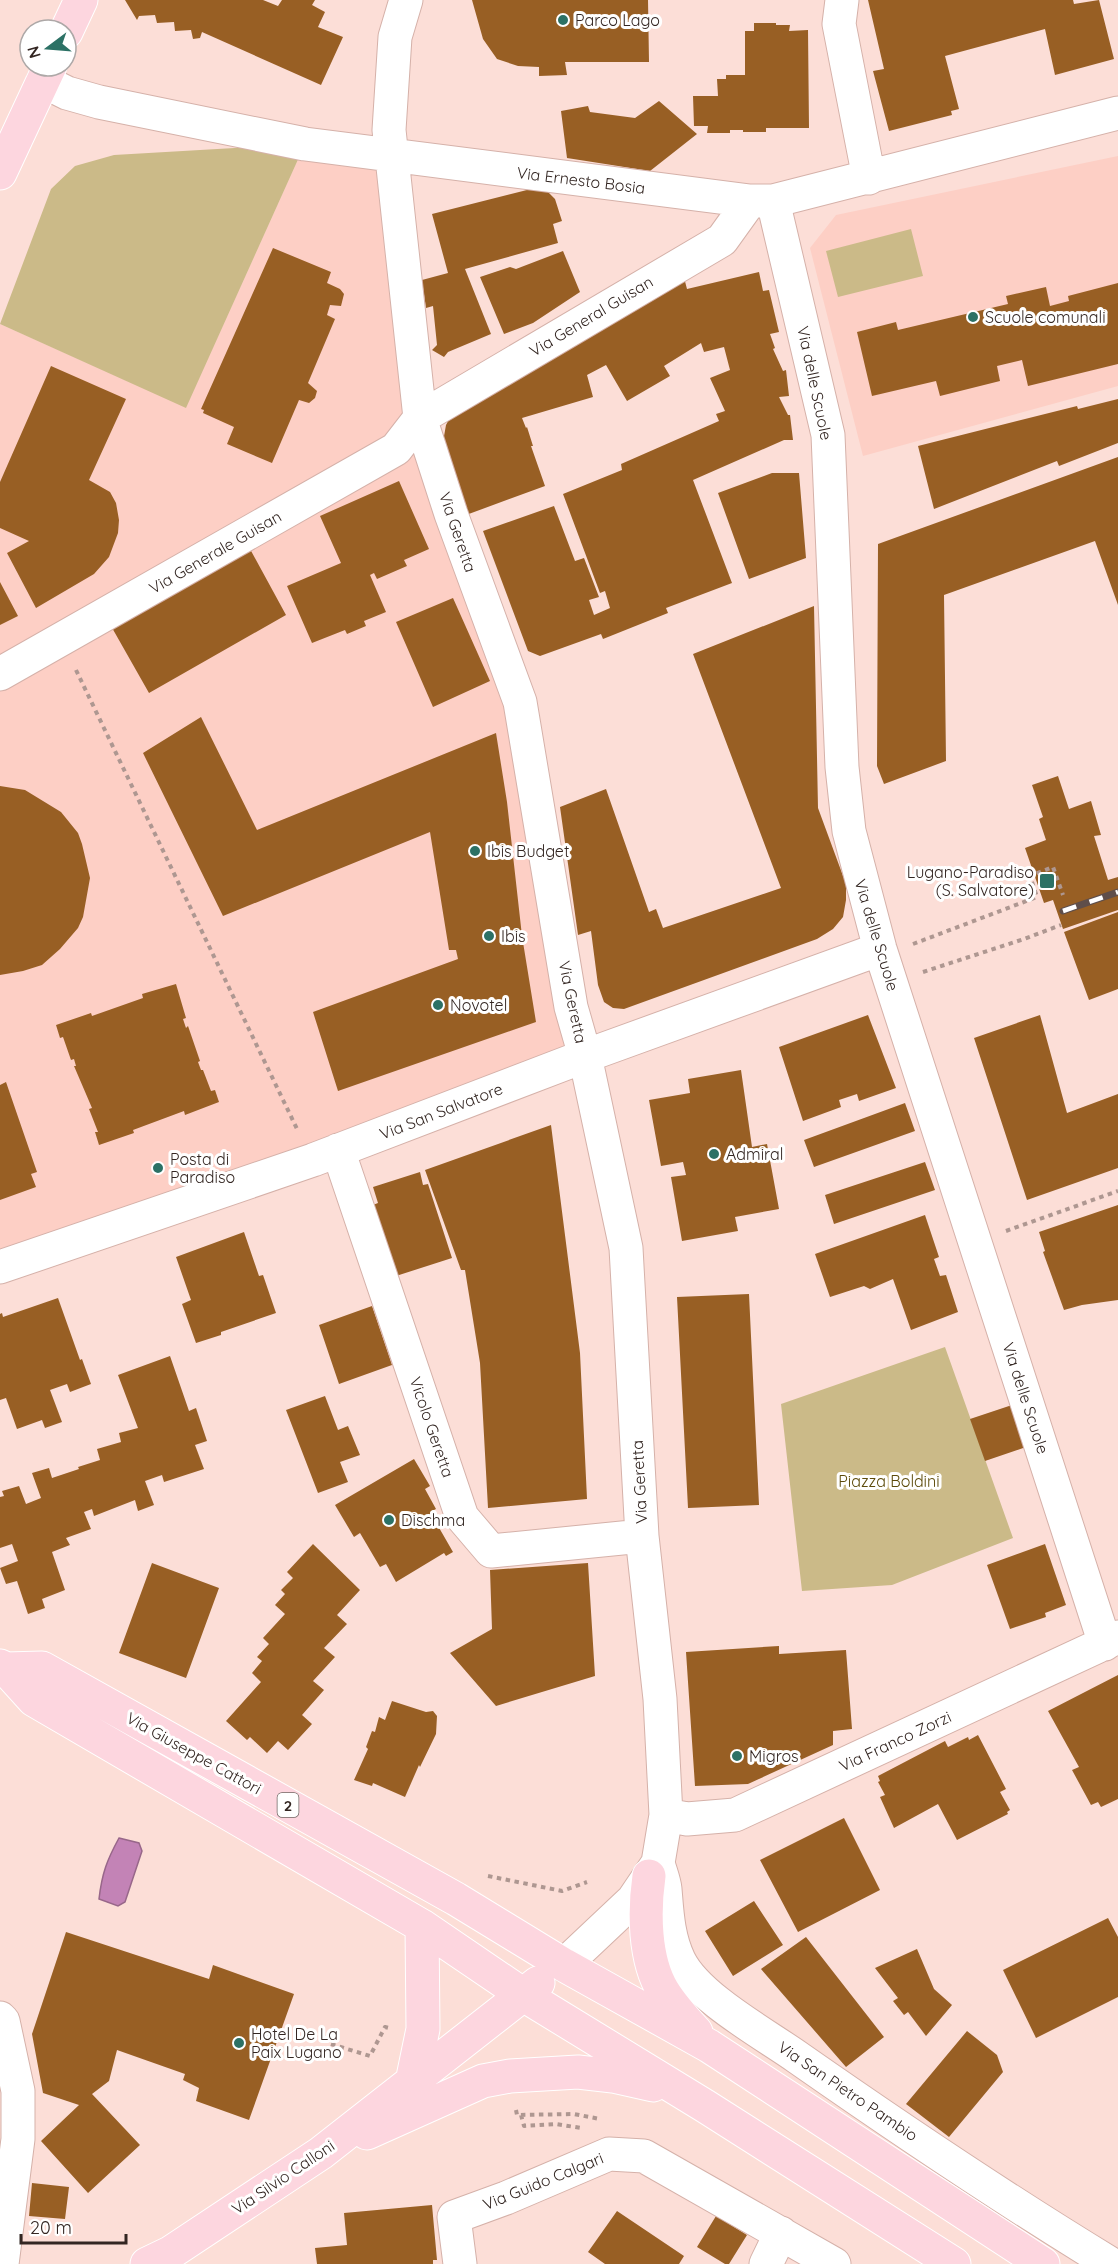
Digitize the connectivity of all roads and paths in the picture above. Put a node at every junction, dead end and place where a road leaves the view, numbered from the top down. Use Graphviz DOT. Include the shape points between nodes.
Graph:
graph roads {
  1 [pos="81,0"];
  2 [pos="406,0"];
  3 [pos="842,0"];
  4 [pos="73,18"];
  5 [pos="44,78"];
  6 [pos="51,78"];
  7 [pos="1118,113"];
  8 [pos="392,156"];
  9 [pos="0,173"];
  10 [pos="869,178"];
  11 [pos="762,201"];
  12 [pos="420,418"];
  13 [pos="62,639"];
  14 [pos="0,674"];
  15 [pos="1063,895"];
  16 [pos="1061,925"];
  17 [pos="880,949"];
  18 [pos="919,972"];
  19 [pos="585,1056"];
  20 [pos="325,1155"];
  21 [pos="1118,1191"];
  22 [pos="975,1243"];
  23 [pos="0,1267"];
  24 [pos="642,1536"];
  25 [pos="1112,1641"];
  26 [pos="3,1668"];
  27 [pos="666,1815"];
  28 [pos="653,1869"];
  29 [pos="512,1881"];
  30 [pos="587,1882"];
  31 [pos="422,1926"];
  32 [pos="564,1965"];
  33 [pos="522,1994"];
  34 [pos="0,2018"];
  35 [pos="398,2030"];
  36 [pos="331,2044"];
  37 [pos="709,2046"];
  38 [pos="412,2082"];
  39 [pos="705,2106"];
  40 [pos="521,2115"];
  41 [pos="321,2153"];
  42 [pos="609,2154"];
  43 [pos="782,2234"];
  44 [pos="2,2264"];
  45 [pos="147,2264"];
  46 [pos="460,2264"];
  47 [pos="766,2264"];
  48 [pos="834,2264"];
  49 [pos="954,2264"];
  50 [pos="1043,2264"];
  51 [pos="1111,2264"];
  1 -- 4 [label="main road"];
  2 -- 8 [label="street, Via Geretta" via="395,37 389,130"];
  3 -- 10 [label="street" via="839,24"];
  5 -- 9 [label="main road"];
  6 -- 8 [label="street, Via Ernesto Bosia" via="67,93 99,102 304,144"];
  7 -- 10 [label="street, Via Ernesto Bosia"];
  8 -- 11 [label="street, Via Ernesto Bosia"];
  8 -- 12 [label="street, Via Geretta"];
  10 -- 11 [label="street, Via Ernesto Bosia"];
  11 -- 12 [label="street, Via General Guisan" via="722,240"];
  11 -- 17 [label="street, Via delle Scuole" via="828,435 843,778 851,842"];
  12 -- 13 [label="street, Via Generale Guisan" via="396,449"];
  12 -- 19 [label="street, Via Geretta" via="520,702 571,1007"];
  13 -- 14 [label="street, Via Generale Guisan"];
  13 -- 20 [label="path"];
  15 -- 17 [label="path" via="1053,867 1030,876 1037,897 918,943"];
  16 -- 18 [label="path"];
  17 -- 19 [label="street, Via San Salvatore"];
  17 -- 22 [label="street, Via delle Scuole"];
  19 -- 20 [label="street, Via San Salvatore"];
  19 -- 24 [label="street, Via Geretta" via="626,1248"];
  20 -- 23 [label="street, Via San Salvatore"];
  20 -- 24 [label="street, Vicolo Geretta" via="462,1517 491,1551"];
  21 -- 22 [label="path"];
  22 -- 25 [label="street, Via delle Scuole"];
  24 -- 27 [label="street, Via Geretta" via="660,1699"];
  25 -- 27 [label="street, Via Franco Zorzi" via="735,1815 687,1819"];
  26 -- 31 [label="main road, Via Giuseppe Cattori" via="34,1700"];
  26 -- 32 [label="main road, Via Giuseppe Cattori / 2" via="42,1668 446,1894"];
  27 -- 28 [label="street, Via Geretta"];
  28 -- 32 [label="street" via="633,1900"];
  28 -- 37 [label="main road" via="646,1898 652,1963 675,2008"];
  28 -- 51 [label="street, Via San Pietro Pambio" via="664,1887 670,1936 679,1960 695,1983 1025,2212"];
  29 -- 30 [label="path" via="562,1891"];
  31 -- 33 [label="main road, Via Giuseppe Cattori"];
  31 -- 38 [label="main road" via="423,2029"];
  32 -- 33 [label="main road, Via Silvio Calloni"];
  32 -- 37 [label="main road, Via Giuseppe Cattori"];
  33 -- 38 [label="main road, Via Silvio Calloni"];
  33 -- 39 [label="main road, Via Giuseppe Cattori"];
  34 -- 44 [label="street" via="18,2091 18,2139"];
  35 -- 36 [label="path" via="385,2027 370,2056"];
  37 -- 50 [label="main road"];
  38 -- 41 [label="main road, Via Silvio Calloni"];
  39 -- 41 [label="main road" via="650,2084 613,2076 578,2072 510,2076 483,2081"];
  39 -- 49 [label="main road"];
  40 -- 42 [label="path" via="524,2126 556,2124 582,2128"];
  41 -- 45 [label="main road, Via Silvio Calloni" via="170,2253"];
  42 -- 43 [label="street, Via Guido Calgari" via="644,2156"];
  42 -- 46 [label="street, Via Guido Calgari" via="454,2217"];
  43 -- 47 [label="street"];
  43 -- 48 [label="street, Via Guido Calgari"];
}
